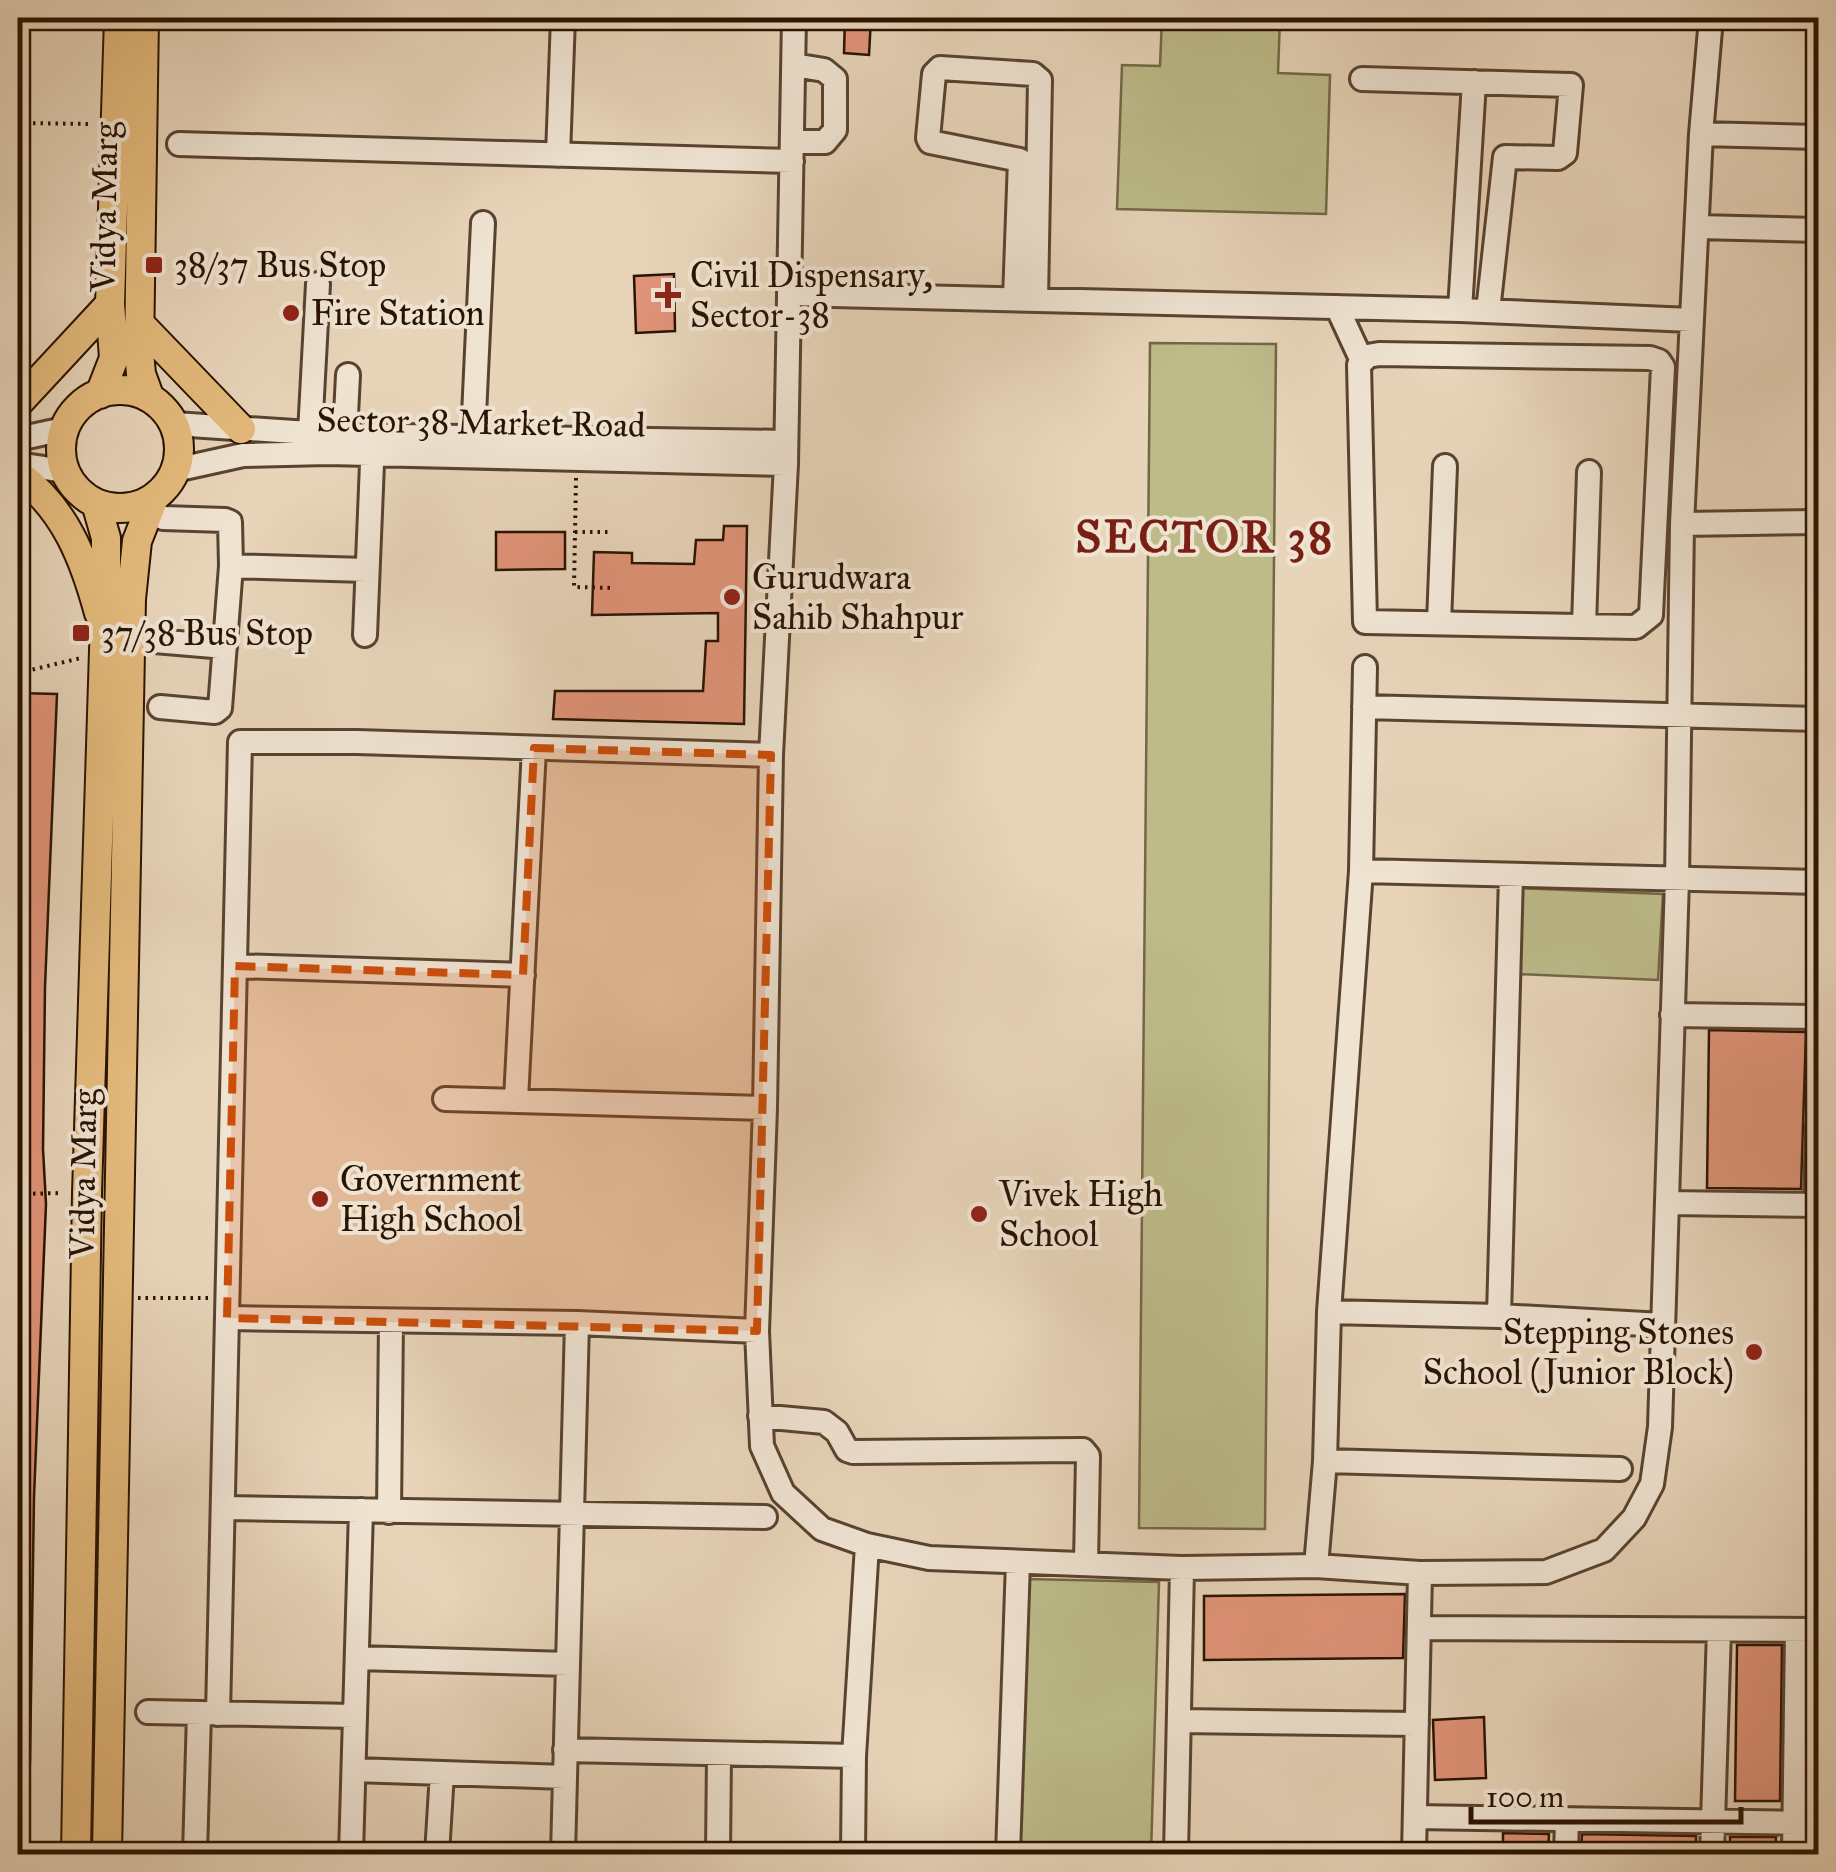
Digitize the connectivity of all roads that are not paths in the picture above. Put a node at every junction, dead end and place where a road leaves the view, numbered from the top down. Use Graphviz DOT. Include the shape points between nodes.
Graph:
graph roads {
  1 [pos="120,18"];
  2 [pos="144,18"];
  3 [pos="563,18"];
  4 [pos="794,18"];
  5 [pos="1711,18"];
  6 [pos="794,65"];
  7 [pos="1362,79"];
  8 [pos="1474,82"];
  9 [pos="1701,134"];
  10 [pos="1818,137"];
  11 [pos="179,144"];
  12 [pos="792,152"];
  13 [pos="558,155"];
  14 [pos="483,223"];
  15 [pos="1698,227"];
  16 [pos="1818,230"];
  17 [pos="318,284"];
  18 [pos="790,294"];
  19 [pos="1025,300"];
  20 [pos="110,304"];
  21 [pos="1338,307"];
  22 [pos="1460,310"];
  23 [pos="1488,311"];
  24 [pos="1691,320"];
  25 [pos="140,324"];
  26 [pos="1362,360"];
  27 [pos="348,375"];
  28 [pos="100,394"];
  29 [pos="150,396"];
  30 [pos="18,402"];
  31 [pos="174,424"];
  32 [pos="64,429"];
  33 [pos="242,429"];
  34 [pos="310,434"];
  35 [pos="345,435"];
  36 [pos="473,437"];
  37 [pos="18,439"];
  38 [pos="372,444"];
  39 [pos="786,453"];
  40 [pos="18,464"];
  41 [pos="1445,466"];
  42 [pos="175,470"];
  43 [pos="64,471"];
  44 [pos="1590,472"];
  45 [pos="18,474"];
  46 [pos="96,504"];
  47 [pos="158,508"];
  48 [pos="1818,522"];
  49 [pos="1682,524"];
  50 [pos="230,566"];
  51 [pos="366,570"];
  52 [pos="1438,623"];
  53 [pos="1584,626"];
  54 [pos="105,634"];
  55 [pos="365,635"];
  56 [pos="144,640"];
  57 [pos="225,647"];
  58 [pos="1365,668"];
  59 [pos="160,706"];
  60 [pos="1364,707"];
  61 [pos="1680,716"];
  62 [pos="1818,719"];
  63 [pos="534,748"];
  64 [pos="771,755"];
  65 [pos="1361,871"];
  66 [pos="1511,874"];
  67 [pos="1677,879"];
  68 [pos="1818,882"];
  69 [pos="235,966"];
  70 [pos="523,975"];
  71 [pos="1672,1015"];
  72 [pos="1818,1018"];
  73 [pos="445,1099"];
  74 [pos="516,1100"];
  75 [pos="765,1108"];
  76 [pos="1818,1126"];
  77 [pos="1667,1203"];
  78 [pos="1817,1205"];
  79 [pos="228,1308"];
  80 [pos="1328,1312"];
  81 [pos="1499,1316"];
  82 [pos="391,1321"];
  83 [pos="577,1323"];
  84 [pos="1663,1326"];
  85 [pos="756,1332"];
  86 [pos="760,1416"];
  87 [pos="1325,1460"];
  88 [pos="1620,1469"];
  89 [pos="223,1508"];
  90 [pos="361,1510"];
  91 [pos="390,1512"];
  92 [pos="572,1514"];
  93 [pos="765,1517"];
  94 [pos="867,1545"];
  95 [pos="1018,1562"];
  96 [pos="1086,1564"];
  97 [pos="1316,1566"];
  98 [pos="1182,1568"];
  99 [pos="1420,1573"];
  100 [pos="1419,1628"];
  101 [pos="1719,1630"];
  102 [pos="1808,1630"];
  103 [pos="357,1658"];
  104 [pos="568,1664"];
  105 [pos="148,1712"];
  106 [pos="209,1713"];
  107 [pos="355,1716"];
  108 [pos="1807,1720"];
  109 [pos="1179,1721"];
  110 [pos="1417,1724"];
  111 [pos="566,1750"];
  112 [pos="719,1754"];
  113 [pos="854,1756"];
  114 [pos="354,1770"];
  115 [pos="442,1773"];
  116 [pos="565,1777"];
  117 [pos="1415,1817"];
  118 [pos="1567,1820"];
  119 [pos="1712,1820"];
  120 [pos="1807,1822"];
  121 [pos="76,1854"];
  122 [pos="107,1854"];
  123 [pos="195,1854"];
  124 [pos="351,1854"];
  125 [pos="436,1854"];
  126 [pos="563,1854"];
  127 [pos="718,1854"];
  128 [pos="852,1854"];
  129 [pos="1008,1854"];
  130 [pos="1176,1854"];
  131 [pos="1414,1854"];
  132 [pos="1566,1854"];
  133 [pos="1712,1854"];
  134 [pos="1794,1854"];
  1 -- 20 [label="main road, Vidya Marg"];
  2 -- 25 [label="main road, Vidya Marg"];
  3 -- 13 [label="street"];
  4 -- 6 [label="street"];
  5 -- 9 [label="street"];
  6 -- 12 [label="street"];
  6 -- 12 [label="street" via="835,79 835,130 825,142"];
  7 -- 8 [label="street"];
  8 -- 22 [label="street"];
  8 -- 23 [label="street" via="1573,88 1565,154 1505,157"];
  9 -- 10 [label="street"];
  9 -- 15 [label="street"];
  11 -- 13 [label="street"];
  12 -- 13 [label="street"];
  12 -- 18 [label="street"];
  14 -- 36 [label="street"];
  15 -- 16 [label="street"];
  15 -- 24 [label="street"];
  17 -- 34 [label="street"];
  18 -- 19 [label="street"];
  18 -- 39 [label="street"];
  19 -- 19 [label="street" via="1020,160 930,142 934,74 940,68 1034,74 1040,80"];
  19 -- 21 [label="street"];
  20 -- 28 [label="main road, Vidya Marg" via="114,358"];
  20 -- 30 [label="main road"];
  21 -- 22 [label="street"];
  21 -- 26 [label="street"];
  22 -- 23 [label="street"];
  23 -- 24 [label="street"];
  24 -- 49 [label="street"];
  25 -- 29 [label="main road, Vidya Marg" via="141,374"];
  25 -- 33 [label="main road"];
  26 -- 52 [label="street" via="1365,622"];
  26 -- 53 [label="street" via="1379,354 1658,360 1663,367 1651,615 1636,627"];
  27 -- 35 [label="street"];
  28 -- 29 [label="main road" via="119,389"];
  28 -- 32 [label="main road" via="77,407"];
  29 -- 31 [label="main road, Vidya Marg"];
  31 -- 33 [label="street, Sector 38 Market Road"];
  31 -- 42 [label="main road" via="180,447"];
  32 -- 37 [label="street"];
  32 -- 43 [label="main road"];
  33 -- 34 [label="street, Sector 38 Market Road"];
  34 -- 35 [label="street, Sector 38 Market Road"];
  35 -- 38 [label="street, Sector 38 Market Road"];
  36 -- 38 [label="street, Sector 38 Market Road"];
  36 -- 39 [label="street, Sector 38 Market Road"];
  38 -- 39 [label="street, Sector 38 Market Road" via="576,458"];
  38 -- 42 [label="street, Sector 38 Market Road" via="243,455"];
  38 -- 51 [label="street"];
  39 -- 64 [label="street"];
  40 -- 43 [label="street"];
  41 -- 52 [label="street"];
  42 -- 47 [label="main road, Vidya Marg"];
  43 -- 46 [label="main road"];
  44 -- 53 [label="street"];
  45 -- 54 [label="main road" via="66,521"];
  46 -- 47 [label="main road"];
  46 -- 54 [label="main road, Vidya Marg" via="106,538"];
  47 -- 50 [label="street" via="230,522"];
  47 -- 122 [label="main road, Vidya Marg" via="137,541 131,598"];
  48 -- 49 [label="street"];
  49 -- 61 [label="street"];
  50 -- 51 [label="street"];
  50 -- 57 [label="street"];
  51 -- 55 [label="street"];
  52 -- 53 [label="street"];
  54 -- 121 [label="main road, Vidya Marg" via="86,1193"];
  56 -- 57 [label="street"];
  57 -- 59 [label="street" via="220,708"];
  58 -- 60 [label="street"];
  60 -- 61 [label="street"];
  60 -- 65 [label="street"];
  61 -- 62 [label="street"];
  61 -- 67 [label="street"];
  63 -- 64 [label="street"];
  63 -- 69 [label="street" via="240,742"];
  63 -- 70 [label="street"];
  64 -- 75 [label="street"];
  65 -- 66 [label="street"];
  65 -- 80 [label="street"];
  66 -- 67 [label="street"];
  66 -- 81 [label="street"];
  67 -- 68 [label="street"];
  67 -- 71 [label="street"];
  69 -- 70 [label="street"];
  69 -- 79 [label="street"];
  70 -- 74 [label="street"];
  71 -- 72 [label="street"];
  71 -- 77 [label="street"];
  73 -- 74 [label="street"];
  74 -- 75 [label="street"];
  75 -- 85 [label="street"];
  76 -- 78 [label="street"];
  77 -- 78 [label="street"];
  77 -- 84 [label="street"];
  79 -- 82 [label="street"];
  79 -- 89 [label="street"];
  80 -- 81 [label="street"];
  80 -- 87 [label="street"];
  81 -- 84 [label="street"];
  82 -- 83 [label="street"];
  82 -- 91 [label="street"];
  83 -- 85 [label="street"];
  83 -- 92 [label="street"];
  84 -- 99 [label="street" via="1652,1484 1634,1518 1604,1550 1546,1572"];
  85 -- 86 [label="street"];
  86 -- 94 [label="street" via="762,1446 783,1493 822,1530"];
  86 -- 96 [label="street" via="824,1422 852,1452 1083,1450"];
  87 -- 88 [label="street"];
  87 -- 97 [label="street"];
  89 -- 90 [label="street"];
  89 -- 106 [label="street"];
  90 -- 91 [label="street"];
  90 -- 103 [label="street"];
  91 -- 92 [label="street"];
  92 -- 93 [label="street"];
  92 -- 104 [label="street"];
  94 -- 95 [label="street" via="930,1558"];
  94 -- 113 [label="street"];
  95 -- 96 [label="street"];
  95 -- 129 [label="street"];
  96 -- 98 [label="street"];
  97 -- 98 [label="street"];
  97 -- 99 [label="street"];
  98 -- 109 [label="street"];
  99 -- 100 [label="street"];
  100 -- 101 [label="street"];
  100 -- 110 [label="street"];
  101 -- 102 [label="street"];
  101 -- 119 [label="street"];
  102 -- 108 [label="street"];
  103 -- 104 [label="street"];
  103 -- 107 [label="street"];
  104 -- 111 [label="street"];
  105 -- 106 [label="street"];
  106 -- 107 [label="street"];
  106 -- 123 [label="street"];
  107 -- 114 [label="street"];
  108 -- 120 [label="street"];
  109 -- 110 [label="street"];
  109 -- 130 [label="street"];
  110 -- 117 [label="street"];
  111 -- 112 [label="street"];
  111 -- 116 [label="street"];
  112 -- 113 [label="street"];
  112 -- 127 [label="street"];
  113 -- 128 [label="street"];
  114 -- 115 [label="street"];
  114 -- 124 [label="street"];
  115 -- 116 [label="street"];
  115 -- 125 [label="street"];
  116 -- 126 [label="street"];
  117 -- 118 [label="street"];
  117 -- 131 [label="street"];
  118 -- 119 [label="street"];
  118 -- 132 [label="street"];
  119 -- 120 [label="street"];
  119 -- 133 [label="street"];
  120 -- 134 [label="street"];
}
